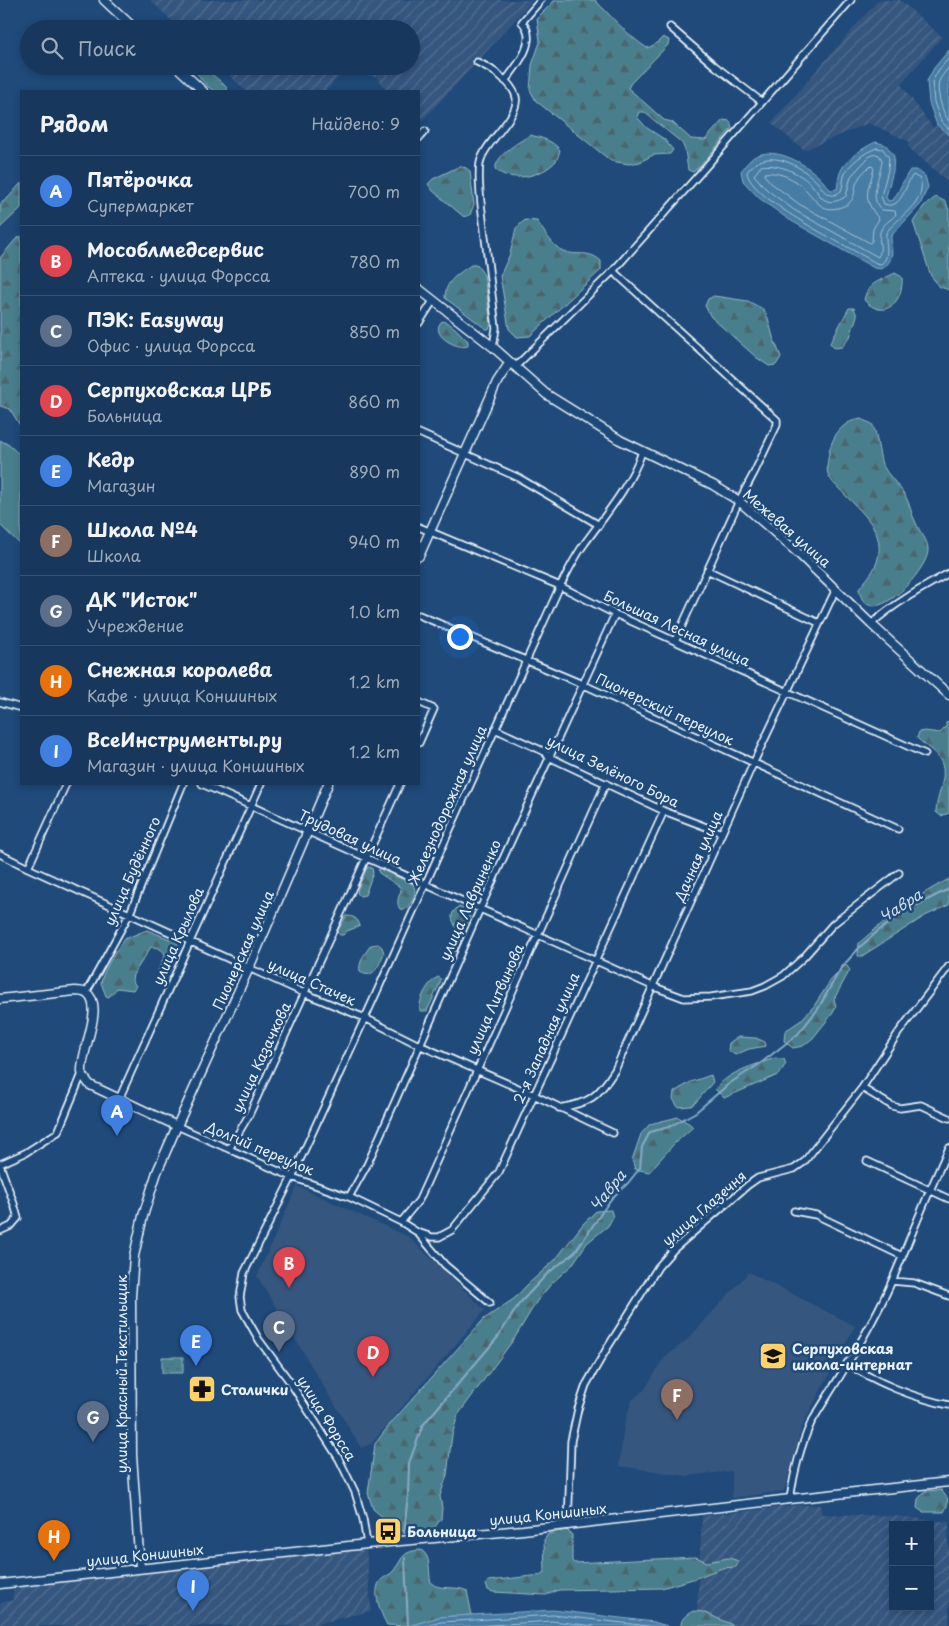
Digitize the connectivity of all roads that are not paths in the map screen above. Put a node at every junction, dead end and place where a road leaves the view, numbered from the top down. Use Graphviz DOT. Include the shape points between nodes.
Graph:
graph roads {
  1 [pos="104,0"];
  2 [pos="542,0"];
  3 [pos="850,1"];
  4 [pos="125,20"];
  5 [pos="670,27"];
  6 [pos="477,62"];
  7 [pos="186,75"];
  8 [pos="505,81"];
  9 [pos="203,90"];
  10 [pos="762,102"];
  11 [pos="425,131"];
  12 [pos="420,137"];
  13 [pos="613,271"];
  14 [pos="420,290"];
  15 [pos="433,301"];
  16 [pos="420,321"];
  17 [pos="493,347"];
  18 [pos="512,364"];
  19 [pos="420,433"];
  20 [pos="465,452"];
  21 [pos="642,452"];
  22 [pos="739,500"];
  23 [pos="599,524"];
  24 [pos="420,527"];
  25 [pos="430,532"];
  26 [pos="420,554"];
  27 [pos="707,570"];
  28 [pos="949,573"];
  29 [pos="560,586"];
  30 [pos="836,589"];
  31 [pos="615,614"];
  32 [pos="420,615"];
  33 [pos="819,623"];
  34 [pos="871,624"];
  35 [pos="675,641"];
  36 [pos="525,660"];
  37 [pos="582,684"];
  38 [pos="788,692"];
  39 [pos="949,695"];
  40 [pos="0,702"];
  41 [pos="420,702"];
  42 [pos="20,708"];
  43 [pos="495,729"];
  44 [pos="420,741"];
  45 [pos="925,754"];
  46 [pos="549,757"];
  47 [pos="753,764"];
  48 [pos="606,783"];
  49 [pos="66,785"];
  50 [pos="182,785"];
  51 [pos="204,785"];
  52 [pos="260,785"];
  53 [pos="328,785"];
  54 [pos="400,785"];
  55 [pos="250,805"];
  56 [pos="664,811"];
  57 [pos="898,829"];
  58 [pos="308,831"];
  59 [pos="722,833"];
  60 [pos="0,854"];
  61 [pos="366,858"];
  62 [pos="28,868"];
  63 [pos="900,873"];
  64 [pos="425,885"];
  65 [pos="480,909"];
  66 [pos="130,913"];
  67 [pos="537,935"];
  68 [pos="190,941"];
  69 [pos="594,960"];
  70 [pos="949,966"];
  71 [pos="249,968"];
  72 [pos="652,986"];
  73 [pos="86,993"];
  74 [pos="304,993"];
  75 [pos="0,999"];
  76 [pos="365,1018"];
  77 [pos="419,1045"];
  78 [pos="477,1071"];
  79 [pos="82,1074"];
  80 [pos="862,1088"];
  81 [pos="534,1095"];
  82 [pos="119,1099"];
  83 [pos="559,1108"];
  84 [pos="949,1118"];
  85 [pos="177,1126"];
  86 [pos="613,1133"];
  87 [pos="949,1148"];
  88 [pos="229,1149"];
  89 [pos="868,1161"];
  90 [pos="0,1164"];
  91 [pos="292,1177"];
  92 [pos="929,1190"];
  93 [pos="349,1197"];
  94 [pos="949,1200"];
  95 [pos="794,1211"];
  96 [pos="401,1222"];
  97 [pos="0,1231"];
  98 [pos="417,1232"];
  99 [pos="902,1256"];
  100 [pos="892,1281"];
  101 [pos="949,1296"];
  102 [pos="490,1303"];
  103 [pos="847,1363"];
  104 [pos="949,1405"];
  105 [pos="949,1482"];
  106 [pos="790,1499"];
  107 [pos="568,1526"];
  108 [pos="367,1544"];
  109 [pos="140,1568"];
  110 [pos="0,1584"];
  1 -- 4 [label="street"];
  2 -- 8 [label="street" via="522,22 527,27 526,48"];
  3 -- 10 [label="street"];
  5 -- 10 [label="street"];
  6 -- 8 [label="street"];
  7 -- 9 [label="street"];
  8 -- 17 [label="street" via="516,99 514,111 485,151 480,164 480,198 496,328"];
  10 -- 13 [label="street"];
  11 -- 12 [label="street"];
  13 -- 18 [label="street"];
  13 -- 22 [label="street" via="777,420"];
  14 -- 15 [label="street, Межевая улица"];
  15 -- 16 [label="street"];
  15 -- 17 [label="street, Межевая улица"];
  17 -- 18 [label="street, Межевая улица"];
  18 -- 20 [label="street" via="497,382"];
  18 -- 21 [label="street, Межевая улица" via="546,394"];
  19 -- 20 [label="street"];
  20 -- 23 [label="street"];
  20 -- 25 [label="street"];
  21 -- 22 [label="street, Межевая улица"];
  21 -- 23 [label="street, Железнодорожная улица" via="636,468"];
  22 -- 27 [label="street"];
  22 -- 30 [label="street, Межевая улица"];
  23 -- 29 [label="street, Железнодорожная улица"];
  24 -- 25 [label="street, Большая Лесная улица"];
  25 -- 26 [label="street"];
  25 -- 29 [label="street, Большая Лесная улица"];
  27 -- 33 [label="street"];
  27 -- 35 [label="street"];
  28 -- 34 [label="street" via="911,594"];
  29 -- 31 [label="street, Большая Лесная улица"];
  29 -- 36 [label="street, Железнодорожная улица"];
  30 -- 33 [label="street, Дачная улица"];
  30 -- 34 [label="street, Межевая улица"];
  31 -- 35 [label="street, Большая Лесная улица"];
  31 -- 37 [label="street, улица Лавриненко"];
  32 -- 36 [label="street, Пионерский переулок"];
  33 -- 38 [label="street, Дачная улица"];
  34 -- 39 [label="street, Межевая улица"];
  35 -- 38 [label="street, Большая Лесная улица"];
  36 -- 37 [label="street, Пионерский переулок"];
  36 -- 43 [label="street, Железнодорожная улица"];
  37 -- 46 [label="street, улица Лавриненко"];
  37 -- 47 [label="street, Пионерский переулок"];
  38 -- 45 [label="street, Большая Лесная улица"];
  38 -- 47 [label="street, Дачная улица"];
  40 -- 42 [label="street"];
  41 -- 44 [label="street" via="434,709"];
  43 -- 46 [label="street, улица Зелёного Бора"];
  43 -- 64 [label="street, Железнодорожная улица"];
  46 -- 48 [label="street, улица Зелёного Бора"];
  46 -- 65 [label="street, улица Лавриненко"];
  47 -- 57 [label="street, Пионерский переулок"];
  47 -- 59 [label="street, Дачная улица"];
  48 -- 56 [label="street, улица Зелёного Бора"];
  48 -- 67 [label="street, улица Литвинова"];
  49 -- 62 [label="street"];
  50 -- 66 [label="street, улица Будённого"];
  51 -- 55 [label="street, Трудовая улица"];
  52 -- 55 [label="street, улица Крылова"];
  53 -- 58 [label="street, Пионерская улица"];
  54 -- 61 [label="street, улица Казачкова"];
  55 -- 58 [label="street, Трудовая улица"];
  55 -- 68 [label="street, улица Крылова"];
  56 -- 59 [label="street, улица Зелёного Бора"];
  56 -- 69 [label="street, 2-я Западная улица"];
  58 -- 61 [label="street, Трудовая улица"];
  58 -- 71 [label="street, Пионерская улица"];
  59 -- 72 [label="street, Дачная улица"];
  60 -- 62 [label="street, улица Стачек"];
  61 -- 64 [label="street, Трудовая улица"];
  61 -- 74 [label="street, улица Казачкова"];
  62 -- 66 [label="street, улица Стачек"];
  63 -- 72 [label="street, Трудовая улица" via="833,924 804,957 783,976 765,986 719,996 684,998"];
  64 -- 65 [label="street, Трудовая улица"];
  64 -- 76 [label="street, Железнодорожная улица"];
  65 -- 67 [label="street, Трудовая улица"];
  65 -- 77 [label="street, улица Лавриненко"];
  66 -- 68 [label="street, улица Стачек"];
  66 -- 73 [label="street, улица Будённого"];
  67 -- 69 [label="street, Трудовая улица"];
  67 -- 78 [label="street, улица Литвинова"];
  68 -- 71 [label="street, улица Стачек"];
  68 -- 82 [label="street, улица Крылова"];
  69 -- 72 [label="street, Трудовая улица"];
  69 -- 81 [label="street, 2-я Западная улица"];
  70 -- 80 [label="street, улица Глазечня"];
  71 -- 74 [label="street, улица Стачек"];
  71 -- 85 [label="street, Пионерская улица"];
  72 -- 83 [label="street, Дачная улица" via="604,1087 579,1104"];
  73 -- 75 [label="street" via="75,991"];
  73 -- 79 [label="street" via="93,1001 95,1011 82,1060"];
  74 -- 76 [label="street, улица Стачек"];
  74 -- 88 [label="street, улица Казачкова" via="249,1115"];
  76 -- 77 [label="street, улица Стачек"];
  76 -- 91 [label="street, Железнодорожная улица"];
  77 -- 78 [label="street, улица Стачек"];
  77 -- 93 [label="street, улица Лавриненко" via="367,1165"];
  78 -- 81 [label="street, улица Стачек"];
  78 -- 96 [label="street, улица Литвинова" via="419,1200"];
  79 -- 82 [label="street, Долгий переулок" via="90,1085"];
  79 -- 90 [label="street" via="58,1132"];
  80 -- 84 [label="street" via="892,1106 921,1105"];
  80 -- 107 [label="street, улица Глазечня" via="804,1162 794,1169 758,1178 674,1249 658,1267 583,1393 571,1441"];
  81 -- 83 [label="street, улица Стачек"];
  81 -- 98 [label="street, 2-я Западная улица" via="502,1167 459,1223 439,1237"];
  82 -- 85 [label="street, Долгий переулок"];
  83 -- 86 [label="street, улица Стачек"];
  85 -- 88 [label="street, Долгий переулок"];
  85 -- 109 [label="street, улица Красный Текстильщик" via="142,1216 134,1256 132,1454"];
  87 -- 92 [label="street"];
  88 -- 91 [label="street, Долгий переулок"];
  89 -- 92 [label="street"];
  90 -- 97 [label="street" via="18,1218"];
  91 -- 93 [label="street, Долгий переулок"];
  91 -- 108 [label="street, улица Форсса" via="244,1273 240,1297 242,1310 339,1459 355,1492"];
  92 -- 94 [label="street"];
  92 -- 99 [label="street"];
  93 -- 96 [label="street, Долгий переулок"];
  95 -- 99 [label="street" via="816,1215"];
  96 -- 98 [label="street, Долгий переулок"];
  98 -- 102 [label="street, Долгий переулок" via="445,1264"];
  99 -- 100 [label="street"];
  100 -- 101 [label="street" via="914,1283"];
  100 -- 103 [label="street"];
  103 -- 104 [label="street" via="883,1384"];
  103 -- 106 [label="street" via="803,1440"];
  105 -- 106 [label="street, улица Коншиных"];
  106 -- 107 [label="street, улица Коншиных"];
  107 -- 108 [label="street, улица Коншиных"];
  108 -- 109 [label="street, улица Коншиных"];
  109 -- 110 [label="street, улица Коншиных"];
}
